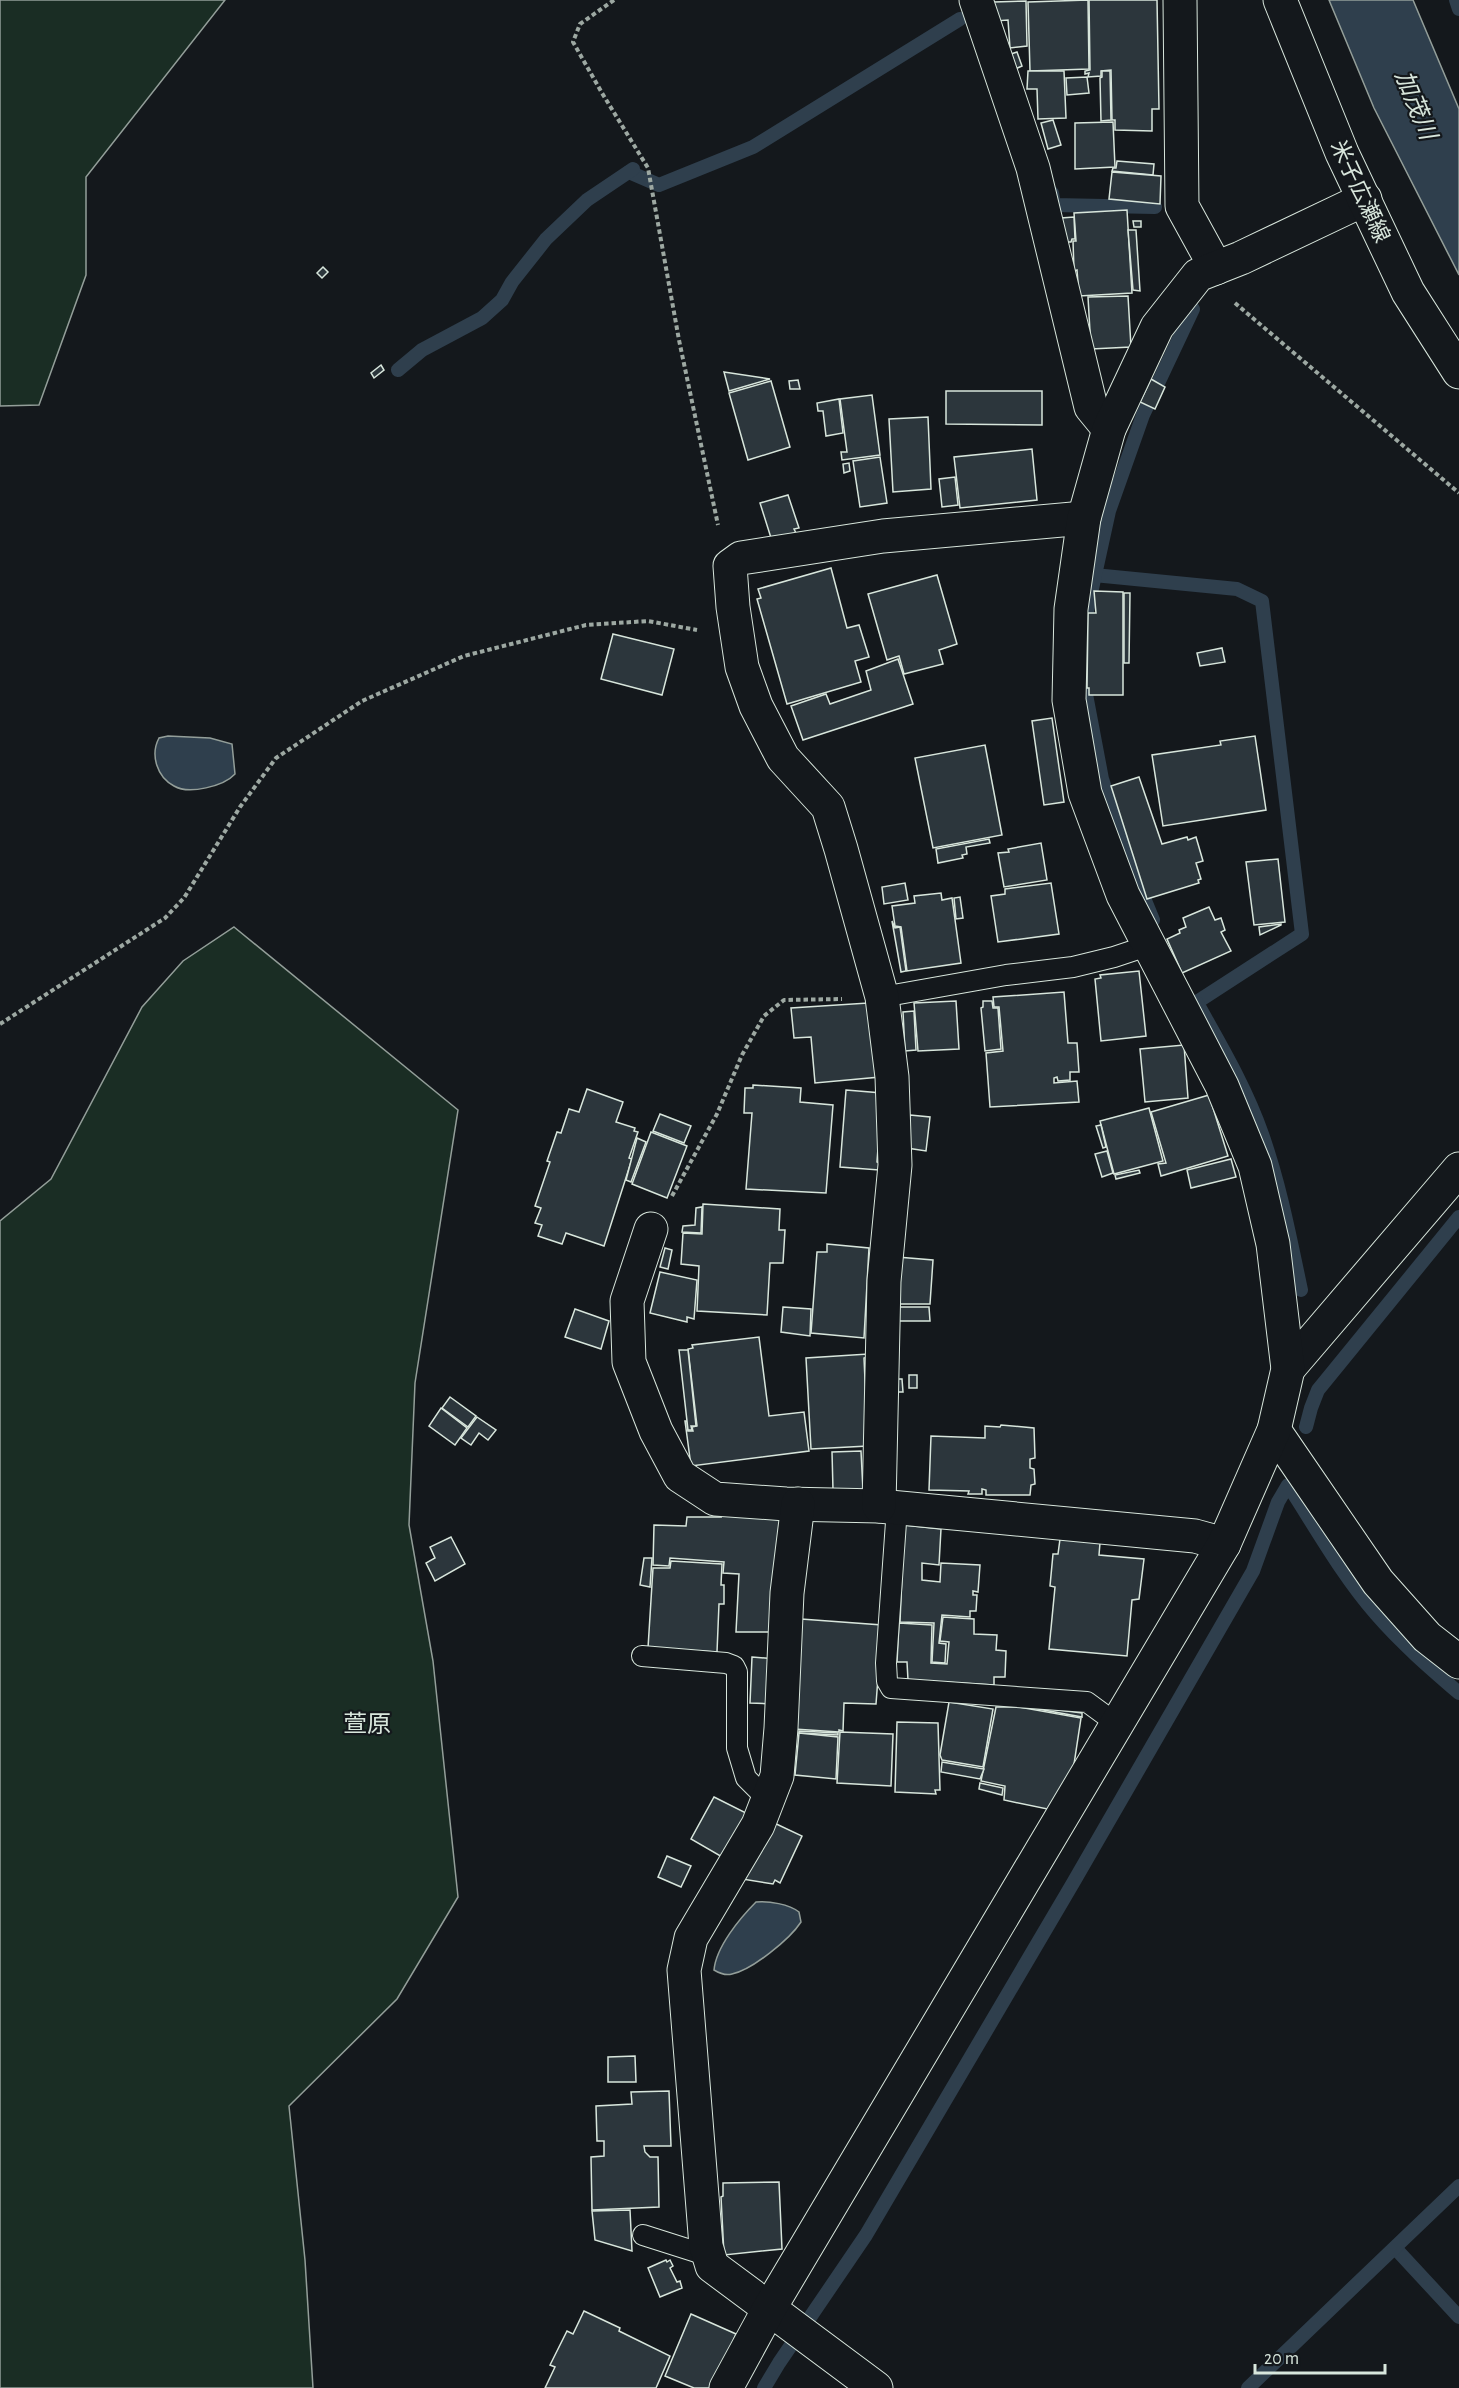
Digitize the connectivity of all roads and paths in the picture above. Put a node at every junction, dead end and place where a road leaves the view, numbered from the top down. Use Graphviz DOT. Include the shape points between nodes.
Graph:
graph roads {
  1 [pos="614,0"];
  2 [pos="976,0"];
  3 [pos="1180,0"];
  4 [pos="1280,0"];
  5 [pos="1365,199"];
  6 [pos="1207,272"];
  7 [pos="1459,372"];
  8 [pos="1109,429"];
  9 [pos="1459,493"];
  10 [pos="1084,518"];
  11 [pos="730,566"];
  12 [pos="736,629"];
  13 [pos="1148,946"];
  14 [pos="882,997"];
  15 [pos="0,1024"];
  16 [pos="1459,1169"];
  17 [pos="651,1229"];
  18 [pos="1288,1370"];
  19 [pos="1274,1430"];
  20 [pos="798,1504"];
  21 [pos="888,1507"];
  22 [pos="1224,1544"];
  23 [pos="642,1656"];
  24 [pos="1459,1662"];
  25 [pos="1117,1724"];
  26 [pos="768,1800"];
  27 [pos="643,2235"];
  28 [pos="709,2256"];
  29 [pos="769,2310"];
  30 [pos="726,2388"];
  31 [pos="876,2388"];
  1 -- 11 [label="path" via="580,24 573,42 648,168 678,340 723,551"];
  2 -- 8 [label="street" via="1033,168 1091,407"];
  3 -- 6 [label="street" via="1182,206"];
  4 -- 5 [label="street, 米子広瀬線" via="1342,153"];
  5 -- 6 [label="street"];
  5 -- 7 [label="street, 米子広瀬線" via="1408,292"];
  6 -- 8 [label="street" via="1157,327"];
  6 -- 9 [label="path" via="1227,296"];
  8 -- 10 [label="street"];
  10 -- 11 [label="street" via="883,536 741,558"];
  10 -- 13 [label="street" via="1071,609 1069,700 1085,793 1123,895"];
  11 -- 12 [label="street"];
  12 -- 14 [label="street" via="742,667 756,706 783,758 828,807"];
  12 -- 15 [label="path" via="693,630 648,621 586,625 464,656 362,701 276,758 240,807 184,898 165,918"];
  13 -- 14 [label="lane" via="1073,967"];
  13 -- 18 [label="street" via="1222,1086 1255,1166 1273,1244"];
  14 -- 17 [label="path" via="784,1000 764,1016 702,1143"];
  14 -- 21 [label="street" via="892,1077 895,1166 884,1281"];
  16 -- 18 [label="street"];
  17 -- 20 [label="street" via="627,1301 628,1362 656,1431 680,1476 715,1499"];
  18 -- 19 [label="street"];
  19 -- 22 [label="street"];
  19 -- 24 [label="street" via="1378,1582 1427,1637"];
  20 -- 21 [label="street"];
  20 -- 26 [label="street" via="787,1593 777,1776"];
  21 -- 22 [label="street" via="1196,1536"];
  21 -- 25 [label="lane" via="886,1663 891,1688 1087,1702"];
  22 -- 25 [label="street"];
  23 -- 26 [label="lane" via="734,1666 737,1748 746,1778"];
  25 -- 29 [label="street"];
  26 -- 28 [label="street" via="758,1825 691,1938 684,1970"];
  27 -- 28 [label="lane"];
  28 -- 29 [label="street" via="712,2266"];
  29 -- 30 [label="street"];
  29 -- 31 [label="street"];
}
